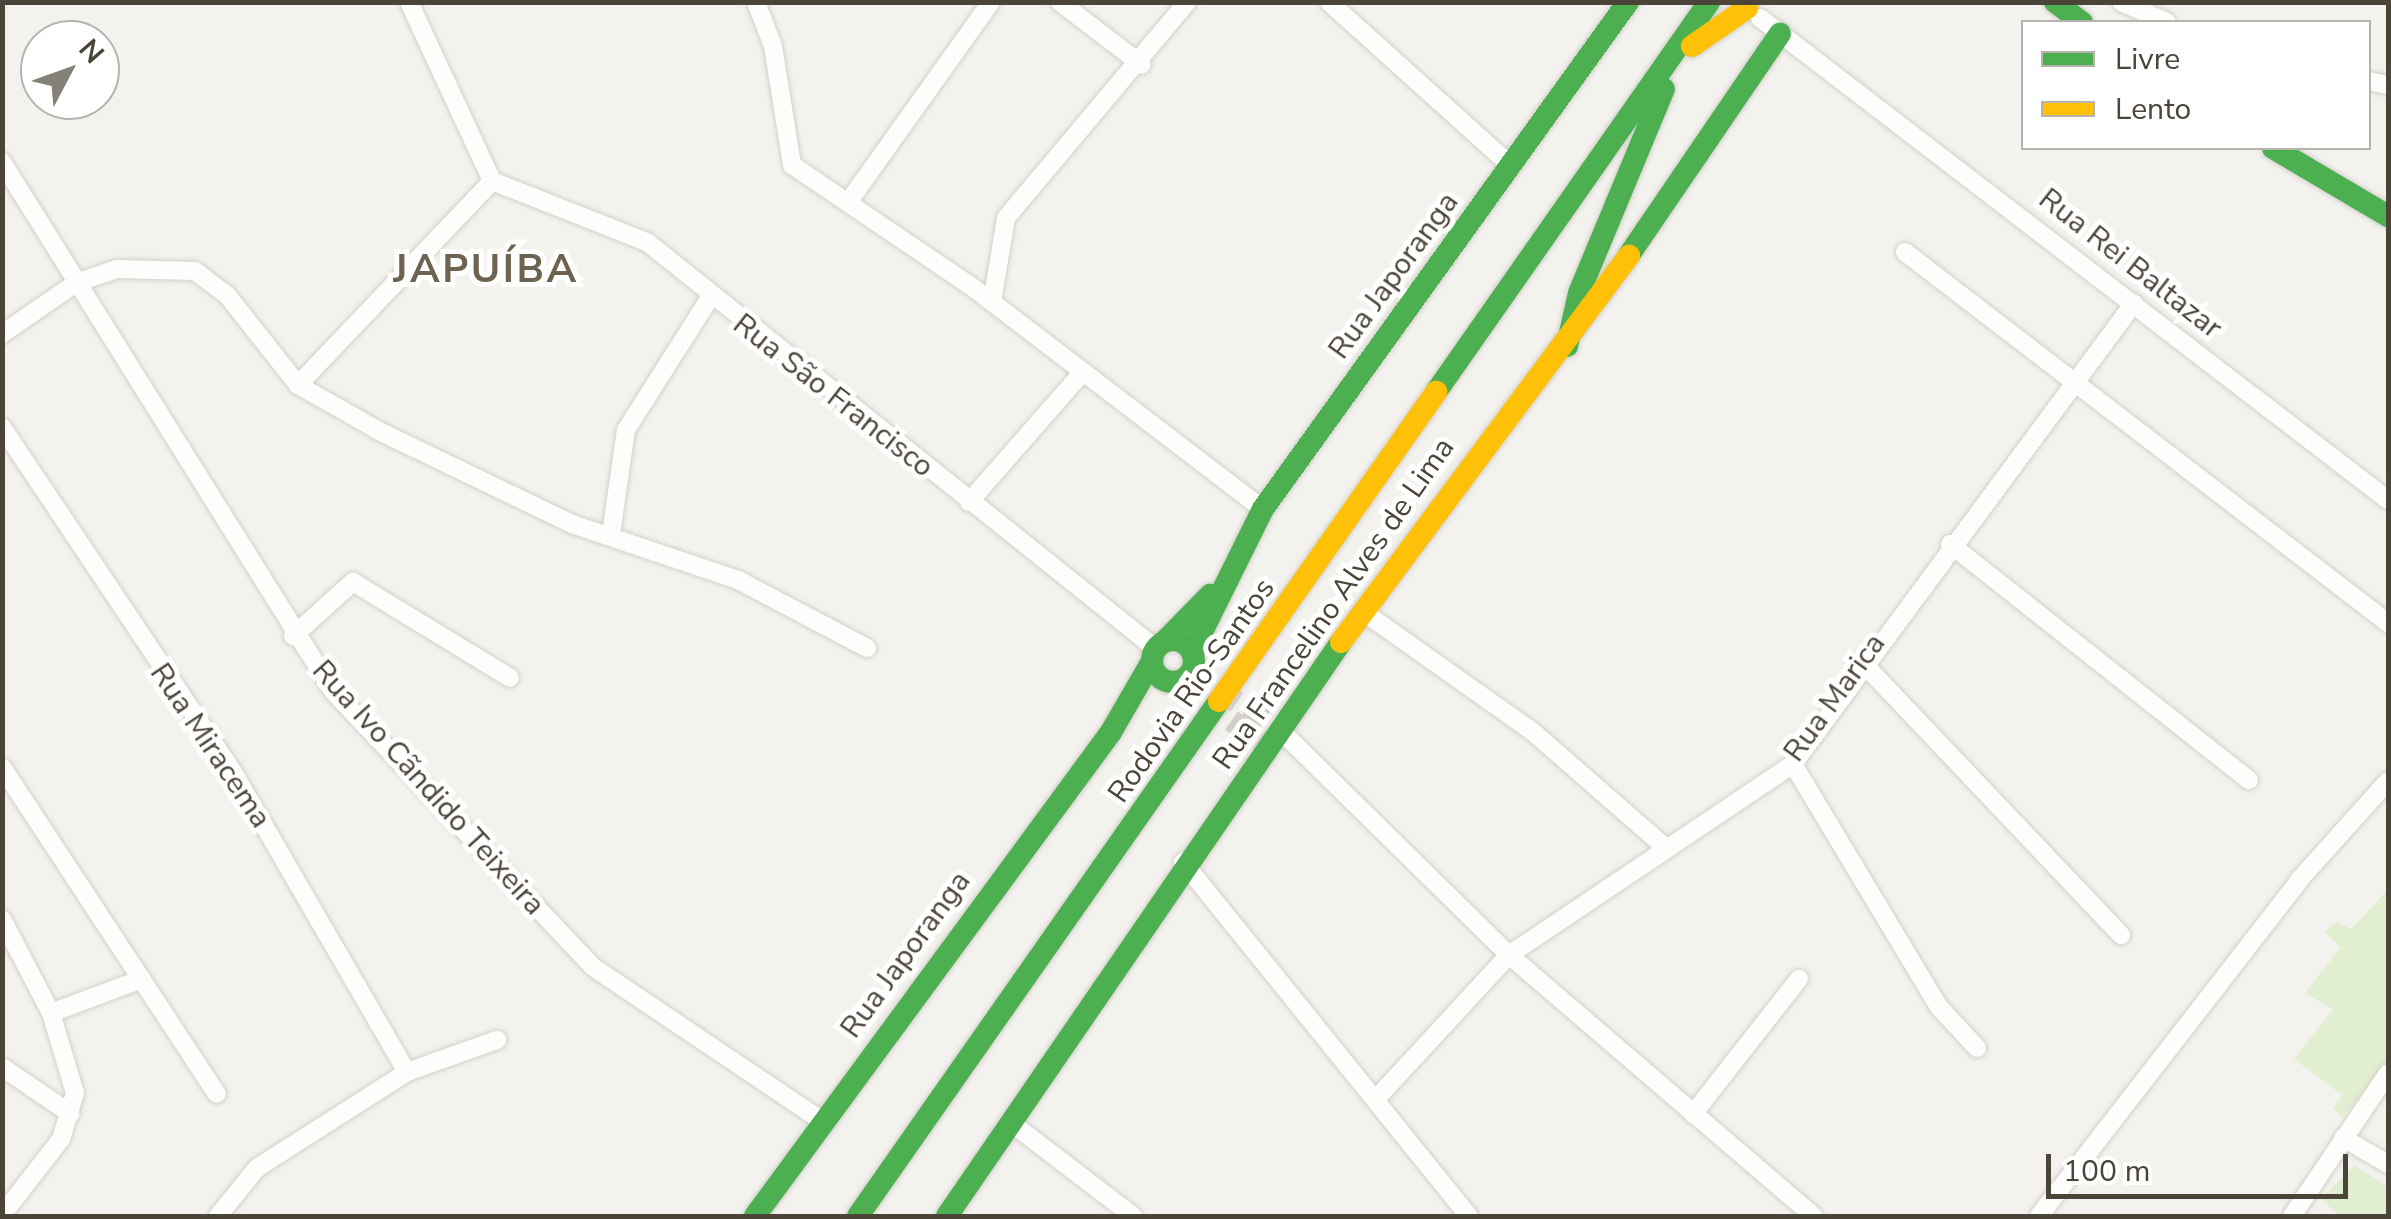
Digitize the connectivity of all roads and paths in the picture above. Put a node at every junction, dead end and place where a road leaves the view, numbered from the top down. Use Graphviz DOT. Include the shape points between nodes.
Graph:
graph roads {
  1 [pos="409,2"];
  2 [pos="756,2"];
  3 [pos="991,2"];
  4 [pos="1060,2"];
  5 [pos="1187,2"];
  6 [pos="1329,2"];
  7 [pos="1628,2"];
  8 [pos="1708,2"];
  9 [pos="2055,2"];
  10 [pos="2121,2"];
  11 [pos="1743,8"];
  12 [pos="2079,20"];
  13 [pos="2162,20"];
  14 [pos="1780,34"];
  15 [pos="1142,66"];
  16 [pos="1664,88"];
  17 [pos="2276,150"];
  18 [pos="2,162"];
  19 [pos="1510,165"];
  20 [pos="492,181"];
  21 [pos="1576,201"];
  22 [pos="850,202"];
  23 [pos="2388,216"];
  24 [pos="1905,252"];
  25 [pos="76,283"];
  26 [pos="709,299"];
  27 [pos="992,302"];
  28 [pos="2134,303"];
  29 [pos="2,334"];
  30 [pos="1568,346"];
  31 [pos="1083,372"];
  32 [pos="2075,380"];
  33 [pos="298,385"];
  34 [pos="2,427"];
  35 [pos="2388,500"];
  36 [pos="968,502"];
  37 [pos="1263,509"];
  38 [pos="611,534"];
  39 [pos="1950,544"];
  40 [pos="1216,589"];
  41 [pos="1365,613"];
  42 [pos="2388,623"];
  43 [pos="293,636"];
  44 [pos="868,648"];
  45 [pos="1157,651"];
  46 [pos="1192,652"];
  47 [pos="1861,661"];
  48 [pos="510,678"];
  49 [pos="1166,682"];
  50 [pos="1111,732"];
  51 [pos="1282,734"];
  52 [pos="1793,764"];
  53 [pos="2,767"];
  54 [pos="2249,780"];
  55 [pos="2388,780"];
  56 [pos="1664,848"];
  57 [pos="1183,862"];
  58 [pos="2,919"];
  59 [pos="2121,935"];
  60 [pos="1509,955"];
  61 [pos="1799,978"];
  62 [pos="142,979"];
  63 [pos="51,1014"];
  64 [pos="497,1040"];
  65 [pos="1976,1048"];
  66 [pos="2,1067"];
  67 [pos="407,1072"];
  68 [pos="2388,1073"];
  69 [pos="216,1094"];
  70 [pos="1376,1099"];
  71 [pos="71,1114"];
  72 [pos="1693,1114"];
  73 [pos="822,1122"];
  74 [pos="1014,1126"];
  75 [pos="2343,1138"];
  76 [pos="2388,1164"];
  77 [pos="13,1212"];
  78 [pos="218,1216"];
  79 [pos="756,1216"];
  80 [pos="858,1216"];
  81 [pos="947,1216"];
  82 [pos="1133,1216"];
  83 [pos="1469,1216"];
  84 [pos="1813,1216"];
  85 [pos="2039,1216"];
  86 [pos="2292,1216"];
  1 -- 20 [label="street"];
  2 -- 22 [label="street" via="773,46 792,165"];
  3 -- 22 [label="street"];
  4 -- 15 [label="street"];
  5 -- 15 [label="street"];
  6 -- 19 [label="street"];
  7 -- 19 [label="main road, Rua Japoranga"];
  8 -- 21 [label="main road, Rodovia Rio-Santos" via="1588,170"];
  9 -- 12 [label="main road"];
  10 -- 13 [label="street"];
  11 -- 14 [label="street, Rua Rei Baltazar"];
  11 -- 16 [label="main road, Rodovia Rio-Santos" via="1692,46"];
  14 -- 28 [label="street, Rua Rei Baltazar"];
  14 -- 30 [label="main road, Rua Francelino Alves de Lima"];
  15 -- 27 [label="street" via="1006,218"];
  16 -- 21 [label="main road, Rodovia Rio-Santos" via="1598,186"];
  16 -- 30 [label="main road" via="1579,293"];
  17 -- 23 [label="main road"];
  18 -- 25 [label="street, Rua Ivo Cãndido Teixeira"];
  19 -- 37 [label="main road, Rua Japoranga"];
  20 -- 26 [label="street, Rua São Francisco" via="626,227"];
  20 -- 33 [label="street"];
  21 -- 80 [label="main road, Rodovia Rio-Santos"];
  22 -- 27 [label="street"];
  24 -- 32 [label="street"];
  25 -- 29 [label="street"];
  25 -- 33 [label="street" via="116,269 195,271 227,295"];
  25 -- 43 [label="street, Rua Ivo Cãndido Teixeira"];
  26 -- 36 [label="street, Rua São Francisco"];
  26 -- 38 [label="street" via="626,430"];
  27 -- 31 [label="street"];
  28 -- 32 [label="street, Rua Marica"];
  28 -- 35 [label="street, Rua Rei Baltazar"];
  30 -- 41 [label="main road, Rua Francelino Alves de Lima"];
  31 -- 36 [label="street"];
  31 -- 37 [label="street"];
  32 -- 39 [label="street, Rua Marica"];
  32 -- 42 [label="street"];
  33 -- 38 [label="street"];
  34 -- 67 [label="street, Rua Miracema" via="233,772"];
  36 -- 45 [label="street, Rua São Francisco"];
  37 -- 40 [label="main road, Rua Japoranga"];
  38 -- 44 [label="street" via="738,580"];
  39 -- 47 [label="street, Rua Marica"];
  39 -- 54 [label="street"];
  40 -- 45 [label="main road, Rua Japoranga"];
  40 -- 46 [label="main road, Rua Japoranga"];
  41 -- 51 [label="main road, Rua Francelino Alves de Lima"];
  41 -- 56 [label="street" via="1533,732"];
  43 -- 48 [label="street" via="352,582"];
  43 -- 73 [label="street, Rua Ivo Cãndido Teixeira" via="333,691 593,967"];
  45 -- 46 [label="main road"];
  45 -- 49 [label="main road"];
  45 -- 50 [label="main road, Rua Japoranga"];
  46 -- 49 [label="main road, Rua Japoranga" via="1188,677"];
  47 -- 52 [label="street, Rua Marica"];
  47 -- 59 [label="street"];
  49 -- 50 [label="main road, Rua Japoranga"];
  50 -- 73 [label="main road, Rua Japoranga"];
  51 -- 57 [label="main road, Rua Francelino Alves de Lima"];
  51 -- 60 [label="street"];
  52 -- 56 [label="street, Rua Marica"];
  52 -- 65 [label="street" via="1940,1007"];
  53 -- 62 [label="street"];
  55 -- 85 [label="street" via="2300,879"];
  56 -- 60 [label="street, Rua Marica"];
  57 -- 70 [label="street"];
  57 -- 74 [label="main road, Rua Francelino Alves de Lima"];
  58 -- 63 [label="street"];
  60 -- 70 [label="street, Rua Marica"];
  60 -- 72 [label="street"];
  61 -- 72 [label="street"];
  62 -- 63 [label="street"];
  62 -- 69 [label="street"];
  63 -- 71 [label="street" via="75,1093"];
  64 -- 67 [label="street"];
  66 -- 71 [label="street"];
  67 -- 78 [label="street" via="257,1168"];
  68 -- 75 [label="street"];
  70 -- 83 [label="street"];
  71 -- 77 [label="street"];
  72 -- 84 [label="street"];
  73 -- 79 [label="main road, Rua Japoranga"];
  74 -- 81 [label="main road, Rua Francelino Alves de Lima"];
  74 -- 82 [label="street"];
  75 -- 76 [label="street"];
  75 -- 86 [label="street"];
}
